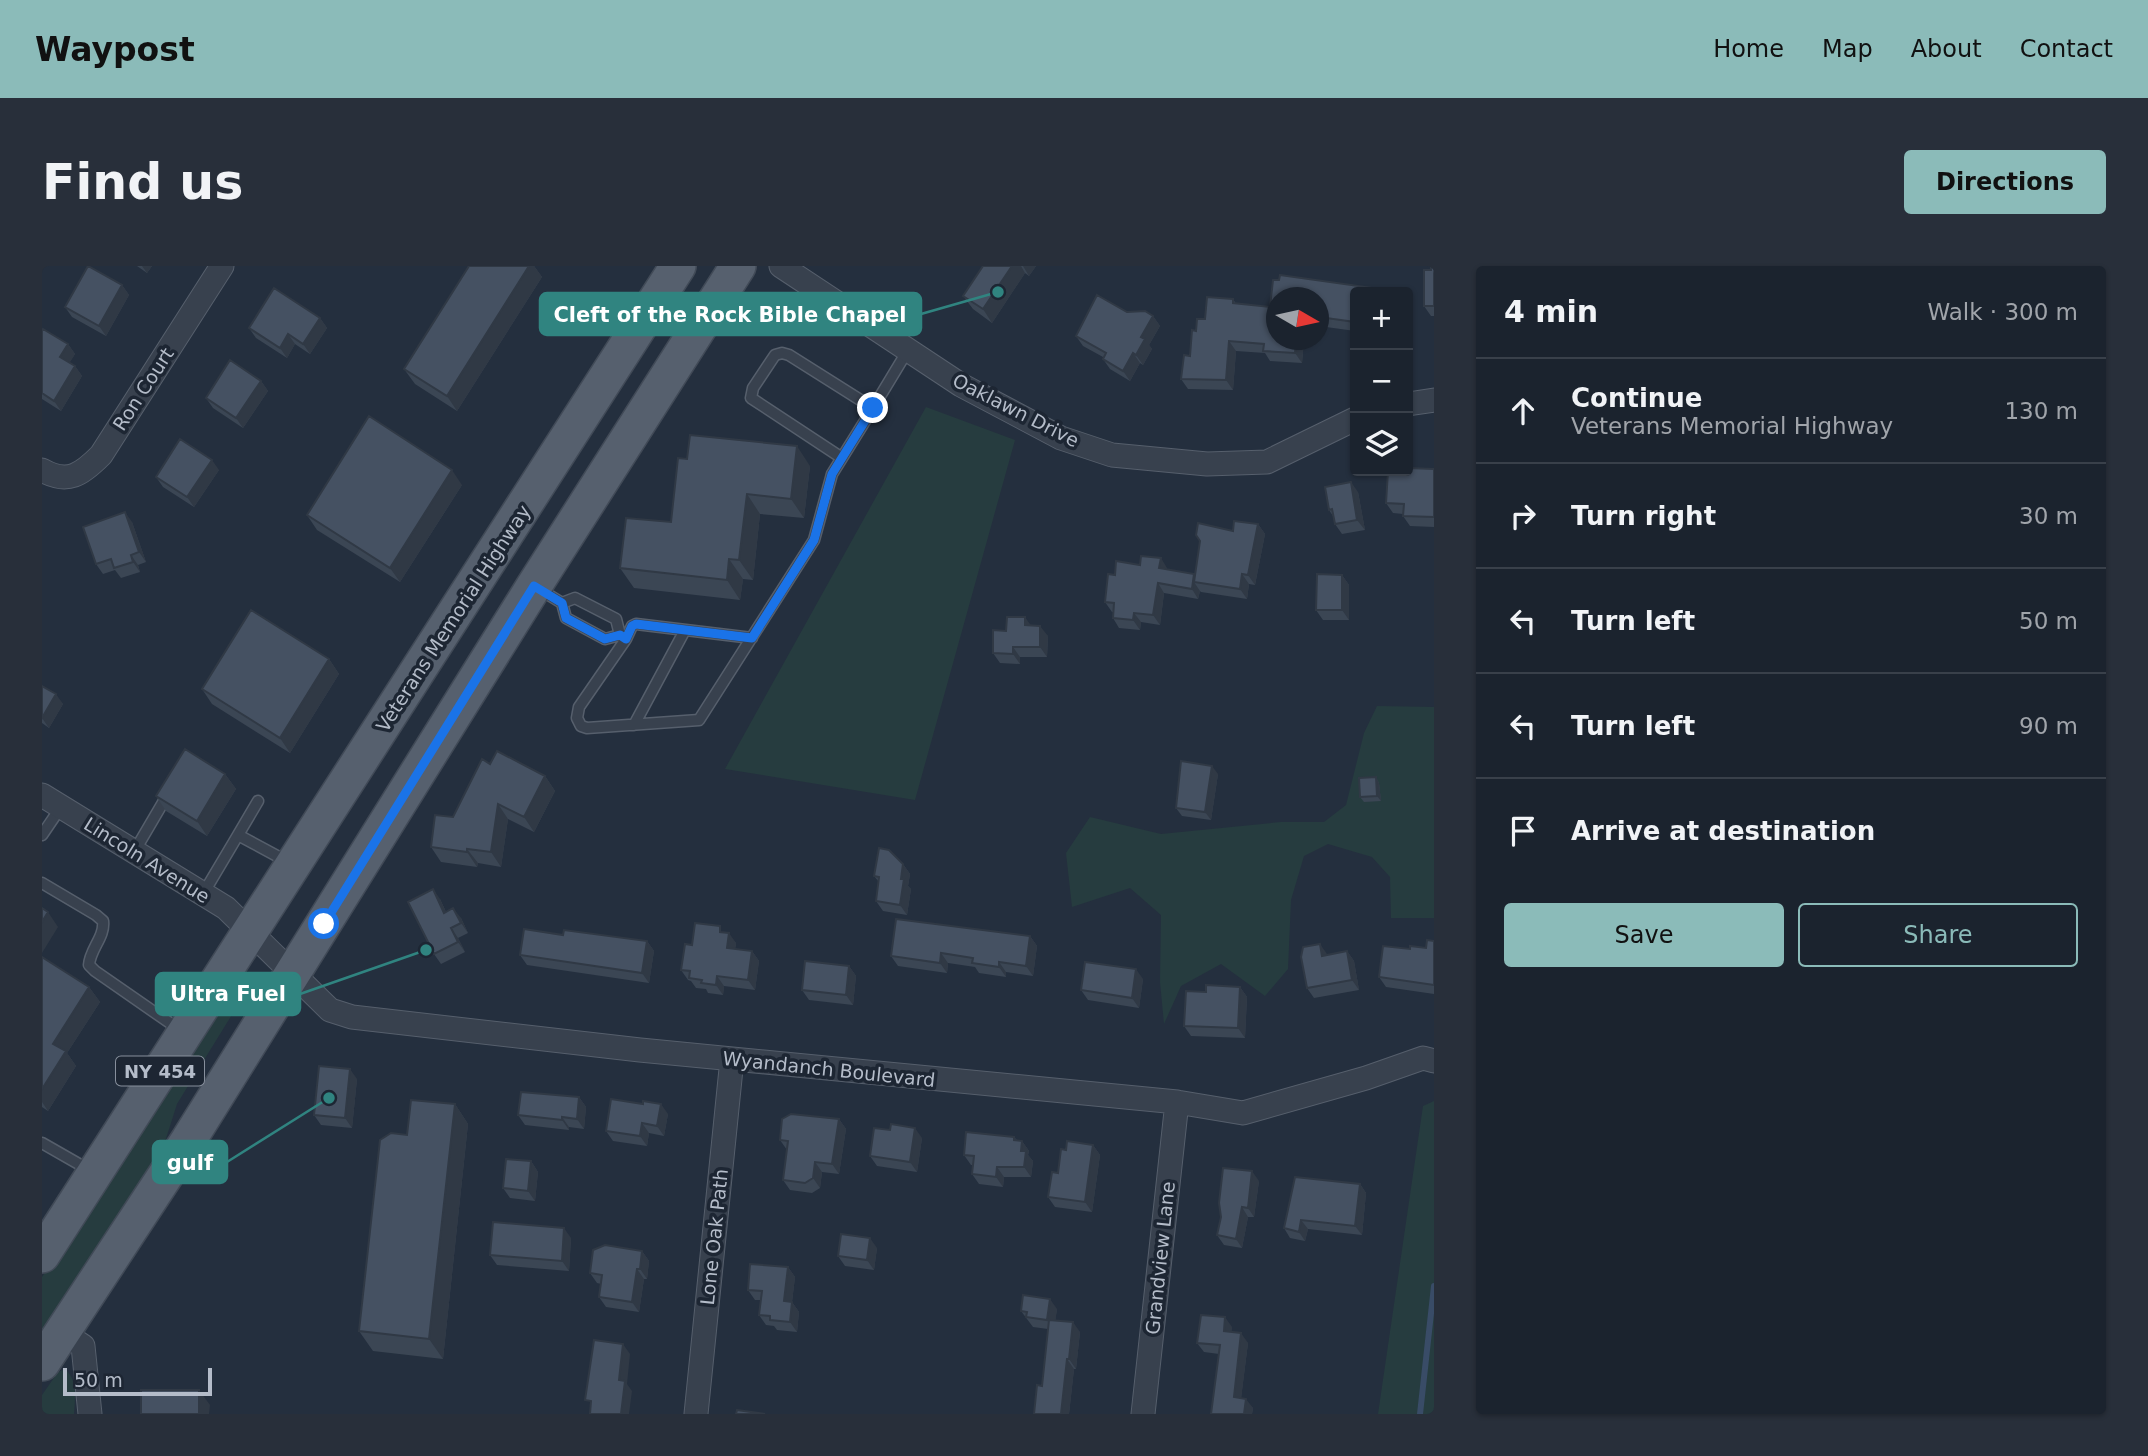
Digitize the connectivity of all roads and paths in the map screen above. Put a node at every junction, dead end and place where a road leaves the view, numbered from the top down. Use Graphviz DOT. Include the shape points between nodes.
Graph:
graph roads {
  1 [pos="222,266"];
  2 [pos="678,266"];
  3 [pos="738,266"];
  4 [pos="781,266"];
  5 [pos="909,350"];
  6 [pos="1434,400"];
  7 [pos="1413,403"];
  8 [pos="873,408"];
  9 [pos="1350,421"];
  10 [pos="842,458"];
  11 [pos="42,470"];
  12 [pos="548,594"];
  13 [pos="685,630"];
  14 [pos="623,637"];
  15 [pos="752,638"];
  16 [pos="634,725"];
  17 [pos="174,782"];
  18 [pos="51,801"];
  19 [pos="258,801"];
  20 [pos="42,835"];
  21 [pos="238,835"];
  22 [pos="134,852"];
  23 [pos="293,864"];
  24 [pos="42,883"];
  25 [pos="203,894"];
  26 [pos="249,931"];
  27 [pos="293,974"];
  28 [pos="184,1033"];
  29 [pos="732,1059"];
  30 [pos="1434,1061"];
  31 [pos="1177,1102"];
  32 [pos="42,1143"];
  33 [pos="95,1173"];
  34 [pos="42,1255"];
  35 [pos="62,1332"];
  36 [pos="42,1363"];
  37 [pos="90,1414"];
  38 [pos="696,1414"];
  39 [pos="1143,1414"];
  1 -- 11 [label="street, Ron Court" via="101,454 89,467 64,478"];
  2 -- 23 [label="main road, Veterans Memorial Highway / NY 454"];
  3 -- 12 [label="main road, NY 454"];
  4 -- 5 [label="street, Oaklawn Drive"];
  5 -- 8 [label="lane"];
  5 -- 9 [label="street, Oaklawn Drive" via="961,385 1061,438 1112,455 1207,464 1267,462"];
  6 -- 7 [label="street"];
  8 -- 10 [label="lane"];
  8 -- 10 [label="lane" via="782,353 775,355 753,388 755,402"];
  10 -- 15 [label="lane" via="832,474 814,540"];
  12 -- 14 [label="lane" via="566,618 605,639"];
  12 -- 14 [label="lane" via="575,598 616,619"];
  12 -- 27 [label="main road, NY 454"];
  13 -- 14 [label="lane" via="636,624"];
  13 -- 15 [label="lane"];
  13 -- 16 [label="lane"];
  14 -- 16 [label="lane" via="579,707 578,718 587,728"];
  15 -- 16 [label="lane" via="699,720"];
  17 -- 22 [label="lane"];
  18 -- 20 [label="lane"];
  18 -- 22 [label="street, Lincoln Avenue"];
  19 -- 21 [label="lane"];
  21 -- 23 [label="lane"];
  21 -- 25 [label="lane"];
  22 -- 25 [label="street, Lincoln Avenue"];
  23 -- 26 [label="main road, Veterans Memorial Highway / NY 454"];
  24 -- 28 [label="lane" via="103,921 89,965"];
  25 -- 26 [label="street, Lincoln Avenue" via="226,908"];
  26 -- 27 [label="street, Wyandanch Boulevard"];
  26 -- 28 [label="main road, Veterans Memorial Highway / NY 454"];
  27 -- 29 [label="street, Wyandanch Boulevard" via="330,1010 352,1017"];
  27 -- 35 [label="main road, NY 454"];
  28 -- 33 [label="main road, NY 454"];
  29 -- 31 [label="street, Wyandanch Boulevard"];
  29 -- 38 [label="street, Lone Oak Path"];
  30 -- 31 [label="street, Wyandanch Boulevard" via="1423,1058 1243,1113"];
  31 -- 39 [label="street, Grandview Lane"];
  32 -- 33 [label="lane"];
  33 -- 34 [label="main road, NY 454"];
  35 -- 36 [label="main road, NY 454"];
  35 -- 37 [label="street" via="83,1346"];
}
